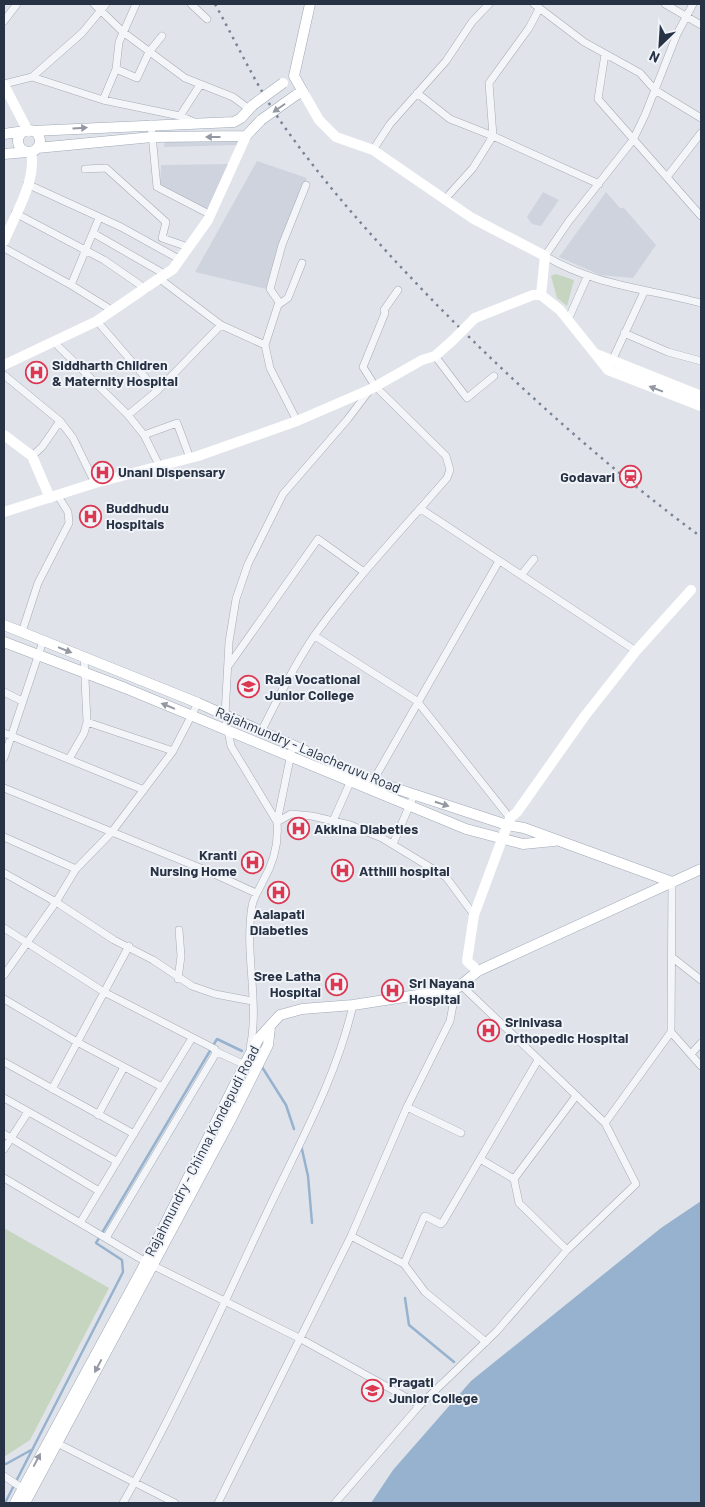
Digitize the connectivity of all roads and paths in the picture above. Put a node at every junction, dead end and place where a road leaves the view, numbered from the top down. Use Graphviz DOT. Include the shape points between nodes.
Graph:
graph roads {
  1 [pos="17,4"];
  2 [pos="94,4"];
  3 [pos="136,4"];
  4 [pos="192,4"];
  5 [pos="310,4"];
  6 [pos="489,4"];
  7 [pos="665,4"];
  8 [pos="693,4"];
  9 [pos="537,6"];
  10 [pos="103,7"];
  11 [pos="686,17"];
  12 [pos="207,18"];
  13 [pos="4,21"];
  14 [pos="701,25"];
  15 [pos="123,32"];
  16 [pos="162,36"];
  17 [pos="149,52"];
  18 [pos="605,54"];
  19 [pos="116,69"];
  20 [pos="294,76"];
  21 [pos="32,77"];
  22 [pos="4,84"];
  23 [pos="200,85"];
  24 [pos="655,90"];
  25 [pos="300,94"];
  26 [pos="417,94"];
  27 [pos="103,100"];
  28 [pos="251,107"];
  29 [pos="180,116"];
  30 [pos="701,118"];
  31 [pos="194,122"];
  32 [pos="151,124"];
  33 [pos="28,131"];
  34 [pos="701,133"];
  35 [pos="4,134"];
  36 [pos="246,136"];
  37 [pos="493,136"];
  38 [pos="152,137"];
  39 [pos="633,140"];
  40 [pos="34,150"];
  41 [pos="373,150"];
  42 [pos="4,154"];
  43 [pos="85,169"];
  44 [pos="667,177"];
  45 [pos="27,184"];
  46 [pos="599,184"];
  47 [pos="306,185"];
  48 [pos="446,198"];
  49 [pos="15,213"];
  50 [pos="210,214"];
  51 [pos="701,216"];
  52 [pos="99,218"];
  53 [pos="93,233"];
  54 [pos="4,241"];
  55 [pos="188,247"];
  56 [pos="4,248"];
  57 [pos="85,250"];
  58 [pos="545,256"];
  59 [pos="179,259"];
  60 [pos="302,263"];
  61 [pos="163,277"];
  62 [pos="587,277"];
  63 [pos="71,285"];
  64 [pos="146,289"];
  65 [pos="398,290"];
  66 [pos="644,292"];
  67 [pos="541,296"];
  68 [pos="701,302"];
  69 [pos="278,305"];
  70 [pos="113,311"];
  71 [pos="97,320"];
  72 [pos="568,320"];
  73 [pos="221,324"];
  74 [pos="624,333"];
  75 [pos="54,342"];
  76 [pos="264,345"];
  77 [pos="596,354"];
  78 [pos="435,356"];
  79 [pos="614,360"];
  80 [pos="701,361"];
  81 [pos="4,365"];
  82 [pos="608,370"];
  83 [pos="4,375"];
  84 [pos="494,376"];
  85 [pos="373,387"];
  86 [pos="157,391"];
  87 [pos="701,396"];
  88 [pos="701,406"];
  89 [pos="128,415"];
  90 [pos="296,421"];
  91 [pos="60,422"];
  92 [pos="4,435"];
  93 [pos="144,435"];
  94 [pos="32,456"];
  95 [pos="190,458"];
  96 [pos="160,467"];
  97 [pos="95,483"];
  98 [pos="54,497"];
  99 [pos="421,509"];
  100 [pos="4,512"];
  101 [pos="534,559"];
  102 [pos="499,562"];
  103 [pos="364,572"];
  104 [pos="522,574"];
  105 [pos="691,590"];
  106 [pos="4,625"];
  107 [pos="22,632"];
  108 [pos="315,636"];
  109 [pos="43,641"];
  110 [pos="4,642"];
  111 [pos="636,651"];
  112 [pos="38,655"];
  113 [pos="84,657"];
  114 [pos="229,665"];
  115 [pos="84,673"];
  116 [pos="4,692"];
  117 [pos="22,701"];
  118 [pos="417,701"];
  119 [pos="198,703"];
  120 [pos="225,715"];
  121 [pos="192,716"];
  122 [pos="87,722"];
  123 [pos="228,730"];
  124 [pos="262,730"];
  125 [pos="7,734"];
  126 [pos="293,744"];
  127 [pos="173,751"];
  128 [pos="291,756"];
  129 [pos="4,758"];
  130 [pos="69,759"];
  131 [pos="353,776"];
  132 [pos="373,781"];
  133 [pos="4,788"];
  134 [pos="144,790"];
  135 [pos="414,795"];
  136 [pos="410,806"];
  137 [pos="333,821"];
  138 [pos="509,821"];
  139 [pos="277,822"];
  140 [pos="111,833"];
  141 [pos="4,837"];
  142 [pos="502,838"];
  143 [pos="558,840"];
  144 [pos="393,844"];
  145 [pos="76,869"];
  146 [pos="701,869"];
  147 [pos="4,873"];
  148 [pos="672,882"];
  149 [pos="256,893"];
  150 [pos="56,902"];
  151 [pos="474,915"];
  152 [pos="4,928"];
  153 [pos="179,930"];
  154 [pos="27,944"];
  155 [pos="129,946"];
  156 [pos="673,958"];
  157 [pos="478,971"];
  158 [pos="4,975"];
  159 [pos="178,979"];
  160 [pos="701,980"];
  161 [pos="458,987"];
  162 [pos="104,992"];
  163 [pos="4,999"];
  164 [pos="252,1000"];
  165 [pos="353,1005"];
  166 [pos="270,1027"];
  167 [pos="671,1032"];
  168 [pos="192,1038"];
  169 [pos="77,1042"];
  170 [pos="701,1043"];
  171 [pos="215,1051"];
  172 [pos="691,1054"];
  173 [pos="538,1060"];
  174 [pos="246,1061"];
  175 [pos="4,1062"];
  176 [pos="701,1066"];
  177 [pos="124,1067"];
  178 [pos="162,1087"];
  179 [pos="52,1090"];
  180 [pos="576,1096"];
  181 [pos="4,1098"];
  182 [pos="407,1108"];
  183 [pos="28,1112"];
  184 [pos="98,1116"];
  185 [pos="606,1124"];
  186 [pos="461,1133"];
  187 [pos="134,1134"];
  188 [pos="7,1136"];
  189 [pos="4,1149"];
  190 [pos="480,1159"];
  191 [pos="116,1162"];
  192 [pos="4,1178"];
  193 [pos="514,1179"];
  194 [pos="98,1191"];
  195 [pos="80,1223"];
  196 [pos="351,1236"];
  197 [pos="106,1238"];
  198 [pos="566,1250"];
  199 [pos="149,1264"];
  200 [pos="404,1264"];
  201 [pos="225,1302"];
  202 [pos="301,1339"];
  203 [pos="486,1342"];
  204 [pos="420,1404"];
  205 [pos="57,1443"];
  206 [pos="4,1476"];
  207 [pos="134,1483"];
  208 [pos="22,1488"];
  209 [pos="15,1503"];
  210 [pos="25,1503"];
  211 [pos="123,1503"];
  212 [pos="175,1503"];
  213 [pos="218,1503"];
  214 [pos="335,1503"];
  1 -- 13 [label="street"];
  2 -- 10 [label="street"];
  3 -- 15 [label="street"];
  4 -- 12 [label="street"];
  5 -- 20 [label="main road"];
  6 -- 26 [label="street" via="472,22 446,62"];
  7 -- 11 [label="street"];
  8 -- 11 [label="street"];
  9 -- 18 [label="street"];
  9 -- 37 [label="street" via="529,28 489,83"];
  10 -- 15 [label="street"];
  10 -- 21 [label="street" via="82,33"];
  11 -- 14 [label="street"];
  11 -- 24 [label="street"];
  15 -- 17 [label="street"];
  15 -- 19 [label="street"];
  16 -- 17 [label="street"];
  17 -- 19 [label="street" via="136,78"];
  17 -- 23 [label="street"];
  18 -- 24 [label="street" via="640,74"];
  18 -- 39 [label="street" via="598,98"];
  19 -- 27 [label="street"];
  20 -- 25 [label="main road"];
  20 -- 28 [label="main road, bridge"];
  21 -- 22 [label="street"];
  21 -- 27 [label="street"];
  22 -- 33 [label="main road"];
  23 -- 28 [label="street"];
  23 -- 29 [label="street"];
  24 -- 30 [label="street"];
  24 -- 39 [label="street"];
  25 -- 36 [label="main road, one-way, bridge"];
  25 -- 41 [label="main road" via="336,137"];
  26 -- 37 [label="street" via="450,119"];
  26 -- 41 [label="street" via="390,124"];
  27 -- 29 [label="street"];
  28 -- 31 [label="main road" via="234,122"];
  29 -- 31 [label="street"];
  31 -- 32 [label="main road"];
  33 -- 32 [label="main road, one-way"];
  32 -- 38 [label="street"];
  33 -- 35 [label="main road"];
  33 -- 40 [label="main road" via="39,138"];
  33 -- 40 [label="main road" via="18,139 19,146 24,151"];
  34 -- 44 [label="street"];
  36 -- 38 [label="main road, one-way"];
  36 -- 50 [label="main road"];
  37 -- 46 [label="street"];
  37 -- 48 [label="street" via="472,168"];
  38 -- 40 [label="main road"];
  38 -- 50 [label="street" via="157,186"];
  39 -- 44 [label="street"];
  39 -- 46 [label="street"];
  40 -- 42 [label="main road"];
  40 -- 45 [label="main road"];
  41 -- 48 [label="main road"];
  43 -- 55 [label="street" via="106,168 166,222 162,238"];
  44 -- 51 [label="street"];
  45 -- 49 [label="main road"];
  45 -- 52 [label="street"];
  46 -- 58 [label="street"];
  47 -- 69 [label="street" via="282,245 270,289"];
  48 -- 58 [label="main road" via="472,218"];
  49 -- 54 [label="main road"];
  49 -- 57 [label="street"];
  50 -- 55 [label="main road"];
  52 -- 53 [label="street"];
  52 -- 59 [label="street"];
  53 -- 57 [label="street"];
  53 -- 61 [label="street"];
  55 -- 59 [label="main road"];
  56 -- 63 [label="street"];
  57 -- 63 [label="street"];
  57 -- 64 [label="street"];
  58 -- 62 [label="street"];
  58 -- 67 [label="main road"];
  59 -- 61 [label="main road"];
  60 -- 69 [label="street" via="288,298"];
  61 -- 64 [label="main road"];
  61 -- 73 [label="street"];
  62 -- 66 [label="street"];
  62 -- 72 [label="street"];
  63 -- 70 [label="street"];
  64 -- 70 [label="main road"];
  65 -- 85 [label="street" via="384,310 363,367"];
  66 -- 68 [label="street"];
  66 -- 74 [label="street"];
  67 -- 72 [label="main road"];
  67 -- 78 [label="main road, bridge" via="533,295 475,318"];
  69 -- 76 [label="street"];
  70 -- 71 [label="main road"];
  71 -- 75 [label="main road"];
  71 -- 86 [label="street"];
  72 -- 77 [label="main road"];
  73 -- 76 [label="street"];
  73 -- 86 [label="street"];
  74 -- 79 [label="street"];
  74 -- 80 [label="street" via="668,352"];
  75 -- 81 [label="main road"];
  75 -- 89 [label="street"];
  76 -- 90 [label="street" via="270,368"];
  77 -- 79 [label="main road"];
  77 -- 82 [label="main road"];
  78 -- 84 [label="street" via="467,398"];
  78 -- 85 [label="main road"];
  79 -- 82 [label="street"];
  79 -- 87 [label="main road"];
  88 -- 82 [label="main road, one-way"];
  83 -- 91 [label="street"];
  85 -- 90 [label="main road"];
  85 -- 99 [label="street" via="446,456 450,464 447,478"];
  85 -- 114 [label="street" via="294,478 273,511 248,564 236,599"];
  86 -- 89 [label="street"];
  89 -- 93 [label="street"];
  90 -- 95 [label="main road"];
  91 -- 94 [label="street"];
  91 -- 97 [label="street" via="73,438"];
  92 -- 94 [label="main road"];
  93 -- 95 [label="street" via="177,423"];
  93 -- 96 [label="street"];
  94 -- 98 [label="main road"];
  95 -- 96 [label="main road"];
  96 -- 97 [label="main road"];
  97 -- 98 [label="main road"];
  98 -- 100 [label="main road"];
  98 -- 107 [label="street" via="68,512 69,522 38,583"];
  99 -- 102 [label="street"];
  99 -- 103 [label="street"];
  101 -- 104 [label="street"];
  102 -- 104 [label="street"];
  102 -- 118 [label="street"];
  103 -- 108 [label="street"];
  103 -- 114 [label="street" via="318,540"];
  104 -- 111 [label="street"];
  105 -- 111 [label="main road"];
  106 -- 107 [label="main road, Rajahmundry - Lalacheruvu Road"];
  107 -- 109 [label="main road, Rajahmundry - Lalacheruvu Road"];
  108 -- 118 [label="street"];
  108 -- 124 [label="street"];
  109 -- 112 [label="street"];
  109 -- 113 [label="main road, Rajahmundry - Lalacheruvu Road, one-way"];
  110 -- 112 [label="main road"];
  111 -- 138 [label="main road"];
  112 -- 115 [label="main road"];
  112 -- 117 [label="street"];
  113 -- 115 [label="street"];
  113 -- 119 [label="main road, Rajahmundry - Lalacheruvu Road"];
  114 -- 120 [label="street"];
  121 -- 115 [label="main road, one-way"];
  115 -- 122 [label="street"];
  116 -- 117 [label="street"];
  117 -- 125 [label="street"];
  118 -- 132 [label="street"];
  118 -- 138 [label="street"];
  119 -- 120 [label="main road, Rajahmundry - Lalacheruvu Road"];
  119 -- 121 [label="street"];
  120 -- 123 [label="street"];
  120 -- 124 [label="main road, Rajahmundry - Lalacheruvu Road"];
  121 -- 123 [label="main road"];
  121 -- 127 [label="street"];
  122 -- 127 [label="street"];
  122 -- 130 [label="street"];
  123 -- 128 [label="main road"];
  123 -- 139 [label="street" via="238,760"];
  124 -- 126 [label="main road, Rajahmundry - Lalacheruvu Road"];
  125 -- 129 [label="street"];
  125 -- 130 [label="street"];
  126 -- 128 [label="street"];
  126 -- 131 [label="main road, Rajahmundry - Lalacheruvu Road"];
  127 -- 134 [label="street"];
  128 -- 131 [label="main road"];
  128 -- 139 [label="street"];
  130 -- 134 [label="street"];
  131 -- 132 [label="main road, Rajahmundry - Lalacheruvu Road"];
  131 -- 136 [label="main road"];
  131 -- 137 [label="street"];
  132 -- 135 [label="main road, Rajahmundry - Lalacheruvu Road"];
  133 -- 140 [label="street"];
  134 -- 140 [label="street"];
  135 -- 136 [label="street"];
  135 -- 138 [label="main road, Rajahmundry - Lalacheruvu Road, one-way"];
  136 -- 142 [label="main road" via="466,829"];
  136 -- 144 [label="street"];
  137 -- 139 [label="street" via="291,814"];
  137 -- 144 [label="street"];
  138 -- 142 [label="main road"];
  138 -- 143 [label="main road, Rajahmundry - Lalacheruvu Road"];
  139 -- 149 [label="street" via="277,848"];
  140 -- 145 [label="street"];
  140 -- 149 [label="street" via="178,858"];
  141 -- 145 [label="street"];
  142 -- 143 [label="main road" via="523,844"];
  142 -- 151 [label="main road"];
  143 -- 148 [label="main road, Rajahmundry - Lalacheruvu Road"];
  144 -- 151 [label="street" via="446,877"];
  145 -- 150 [label="street"];
  146 -- 148 [label="main road"];
  147 -- 150 [label="street"];
  148 -- 156 [label="street"];
  148 -- 157 [label="main road"];
  149 -- 164 [label="street" via="251,921"];
  150 -- 154 [label="street"];
  150 -- 155 [label="street" via="114,940"];
  151 -- 157 [label="main road" via="467,961"];
  152 -- 154 [label="street"];
  153 -- 159 [label="street" via="181,956"];
  154 -- 158 [label="street"];
  154 -- 162 [label="street"];
  155 -- 159 [label="street"];
  155 -- 162 [label="street"];
  156 -- 160 [label="street"];
  156 -- 167 [label="street"];
  157 -- 161 [label="main road"];
  159 -- 164 [label="street" via="215,994"];
  161 -- 165 [label="main road, Rajahmundry - Chinna Kondepudi Road"];
  161 -- 173 [label="street"];
  161 -- 182 [label="street" via="450,1021"];
  162 -- 168 [label="street"];
  162 -- 169 [label="street"];
  163 -- 169 [label="street"];
  164 -- 174 [label="street" via="254,1030"];
  165 -- 166 [label="main road, Rajahmundry - Chinna Kondepudi Road" via="302,1009 280,1015"];
  165 -- 201 [label="street" via="346,1038 332,1072"];
  166 -- 174 [label="main road, Rajahmundry - Chinna Kondepudi Road" via="259,1038"];
  166 -- 199 [label="main road" via="268,1045"];
  167 -- 172 [label="street"];
  167 -- 185 [label="street"];
  168 -- 171 [label="street"];
  168 -- 178 [label="street"];
  169 -- 177 [label="street"];
  169 -- 179 [label="street"];
  170 -- 172 [label="street"];
  171 -- 174 [label="street"];
  171 -- 197 [label="street"];
  172 -- 176 [label="street"];
  173 -- 180 [label="street"];
  173 -- 190 [label="street"];
  174 -- 199 [label="main road, Rajahmundry - Chinna Kondepudi Road"];
  175 -- 179 [label="street"];
  177 -- 178 [label="street"];
  177 -- 184 [label="street"];
  178 -- 187 [label="street"];
  179 -- 184 [label="street"];
  180 -- 185 [label="street"];
  180 -- 193 [label="street"];
  181 -- 183 [label="street"];
  182 -- 186 [label="street"];
  182 -- 196 [label="street"];
  183 -- 188 [label="street"];
  183 -- 191 [label="street"];
  184 -- 187 [label="street"];
  185 -- 198 [label="street" via="636,1184"];
  187 -- 191 [label="street"];
  188 -- 189 [label="street"];
  188 -- 194 [label="street"];
  190 -- 193 [label="street"];
  190 -- 200 [label="street" via="443,1222 424,1217"];
  191 -- 194 [label="street"];
  192 -- 195 [label="street"];
  193 -- 198 [label="street" via="518,1203"];
  194 -- 195 [label="street"];
  195 -- 197 [label="street"];
  196 -- 200 [label="street"];
  196 -- 202 [label="street"];
  197 -- 199 [label="street"];
  198 -- 203 [label="street"];
  199 -- 201 [label="street"];
  199 -- 205 [label="main road, one-way"];
  208 -- 199 [label="main road, Rajahmundry - Chinna Kondepudi Road, one-way"];
  200 -- 203 [label="street" via="425,1292"];
  201 -- 202 [label="street"];
  201 -- 207 [label="street"];
  202 -- 204 [label="street"];
  202 -- 213 [label="street"];
  203 -- 204 [label="street"];
  204 -- 214 [label="street"];
  205 -- 207 [label="street"];
  205 -- 210 [label="main road"];
  206 -- 208 [label="street"];
  207 -- 211 [label="street"];
  207 -- 212 [label="street"];
  208 -- 209 [label="main road, Rajahmundry - Chinna Kondepudi Road"];
}
